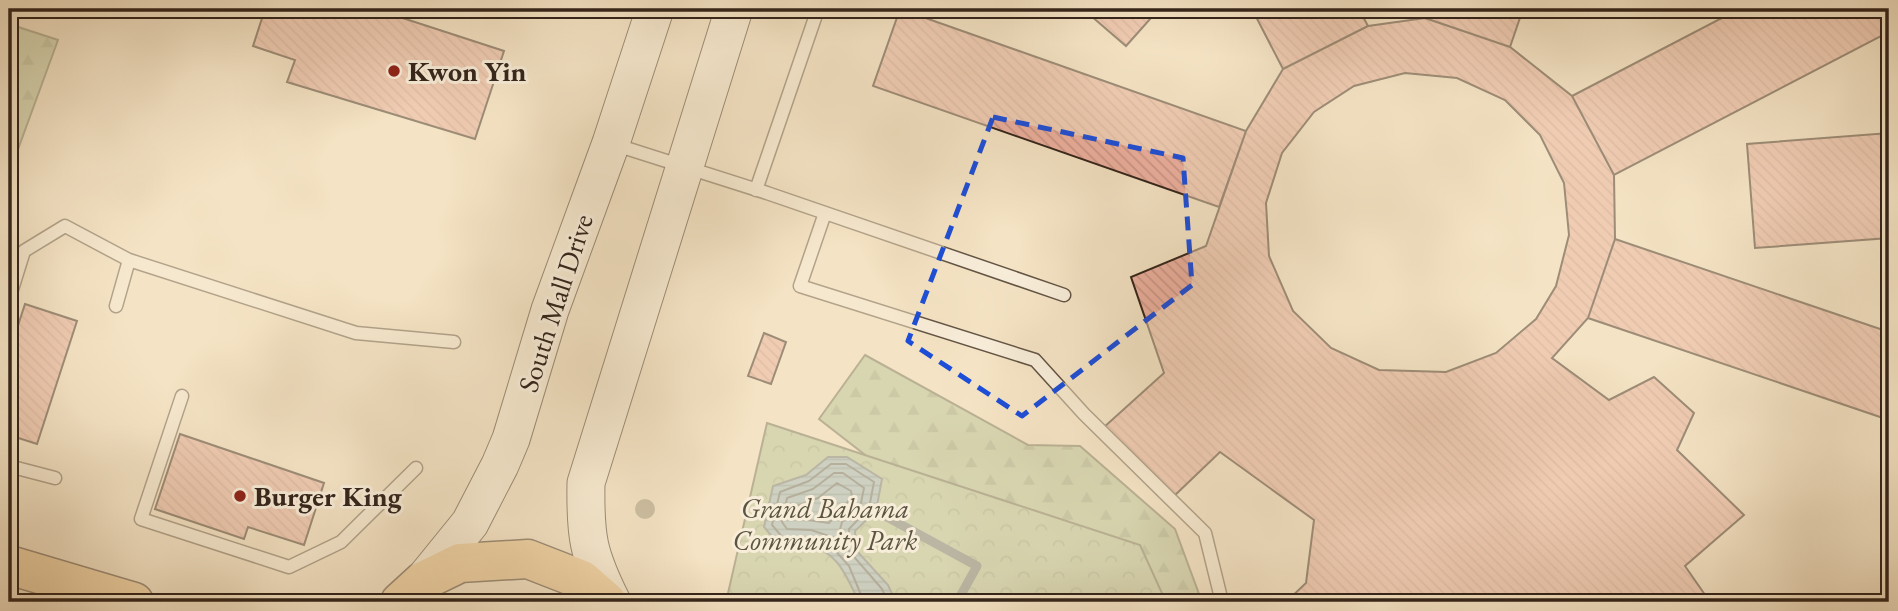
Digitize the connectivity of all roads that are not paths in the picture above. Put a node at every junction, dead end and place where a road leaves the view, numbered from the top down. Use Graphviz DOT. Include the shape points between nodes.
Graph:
graph roads {
  1 [pos="655,9"];
  2 [pos="734,9"];
  3 [pos="818,9"];
  4 [pos="611,143"];
  5 [pos="683,166"];
  6 [pos="756,190"];
  7 [pos="825,213"];
  8 [pos="129,260"];
  9 [pos="1064,295"];
  10 [pos="9,299"];
  11 [pos="116,306"];
  12 [pos="454,342"];
  13 [pos="182,396"];
  14 [pos="9,466"];
  15 [pos="416,468"];
  16 [pos="55,478"];
  17 [pos="9,565"];
  18 [pos="412,591"];
  19 [pos="134,602"];
  20 [pos="607,602"];
  21 [pos="612,602"];
  22 [pos="1222,602"];
  1 -- 4 [label="street, South Mall Drive"];
  2 -- 5 [label="street"];
  3 -- 6 [label="lane"];
  4 -- 5 [label="lane"];
  4 -- 18 [label="street, South Mall Drive" via="500,466 470,523"];
  5 -- 6 [label="lane"];
  5 -- 21 [label="street" via="586,483 589,548"];
  6 -- 7 [label="lane"];
  7 -- 9 [label="lane"];
  7 -- 22 [label="lane" via="800,286 1035,360 1205,533"];
  8 -- 10 [label="lane" via="65,226 24,251"];
  8 -- 11 [label="lane"];
  8 -- 12 [label="lane" via="356,333"];
  13 -- 15 [label="lane" via="141,519 289,567 341,542"];
  14 -- 16 [label="lane"];
  17 -- 19 [label="main road"];
  18 -- 20 [label="main road" via="460,563 528,559 582,580"];
}
